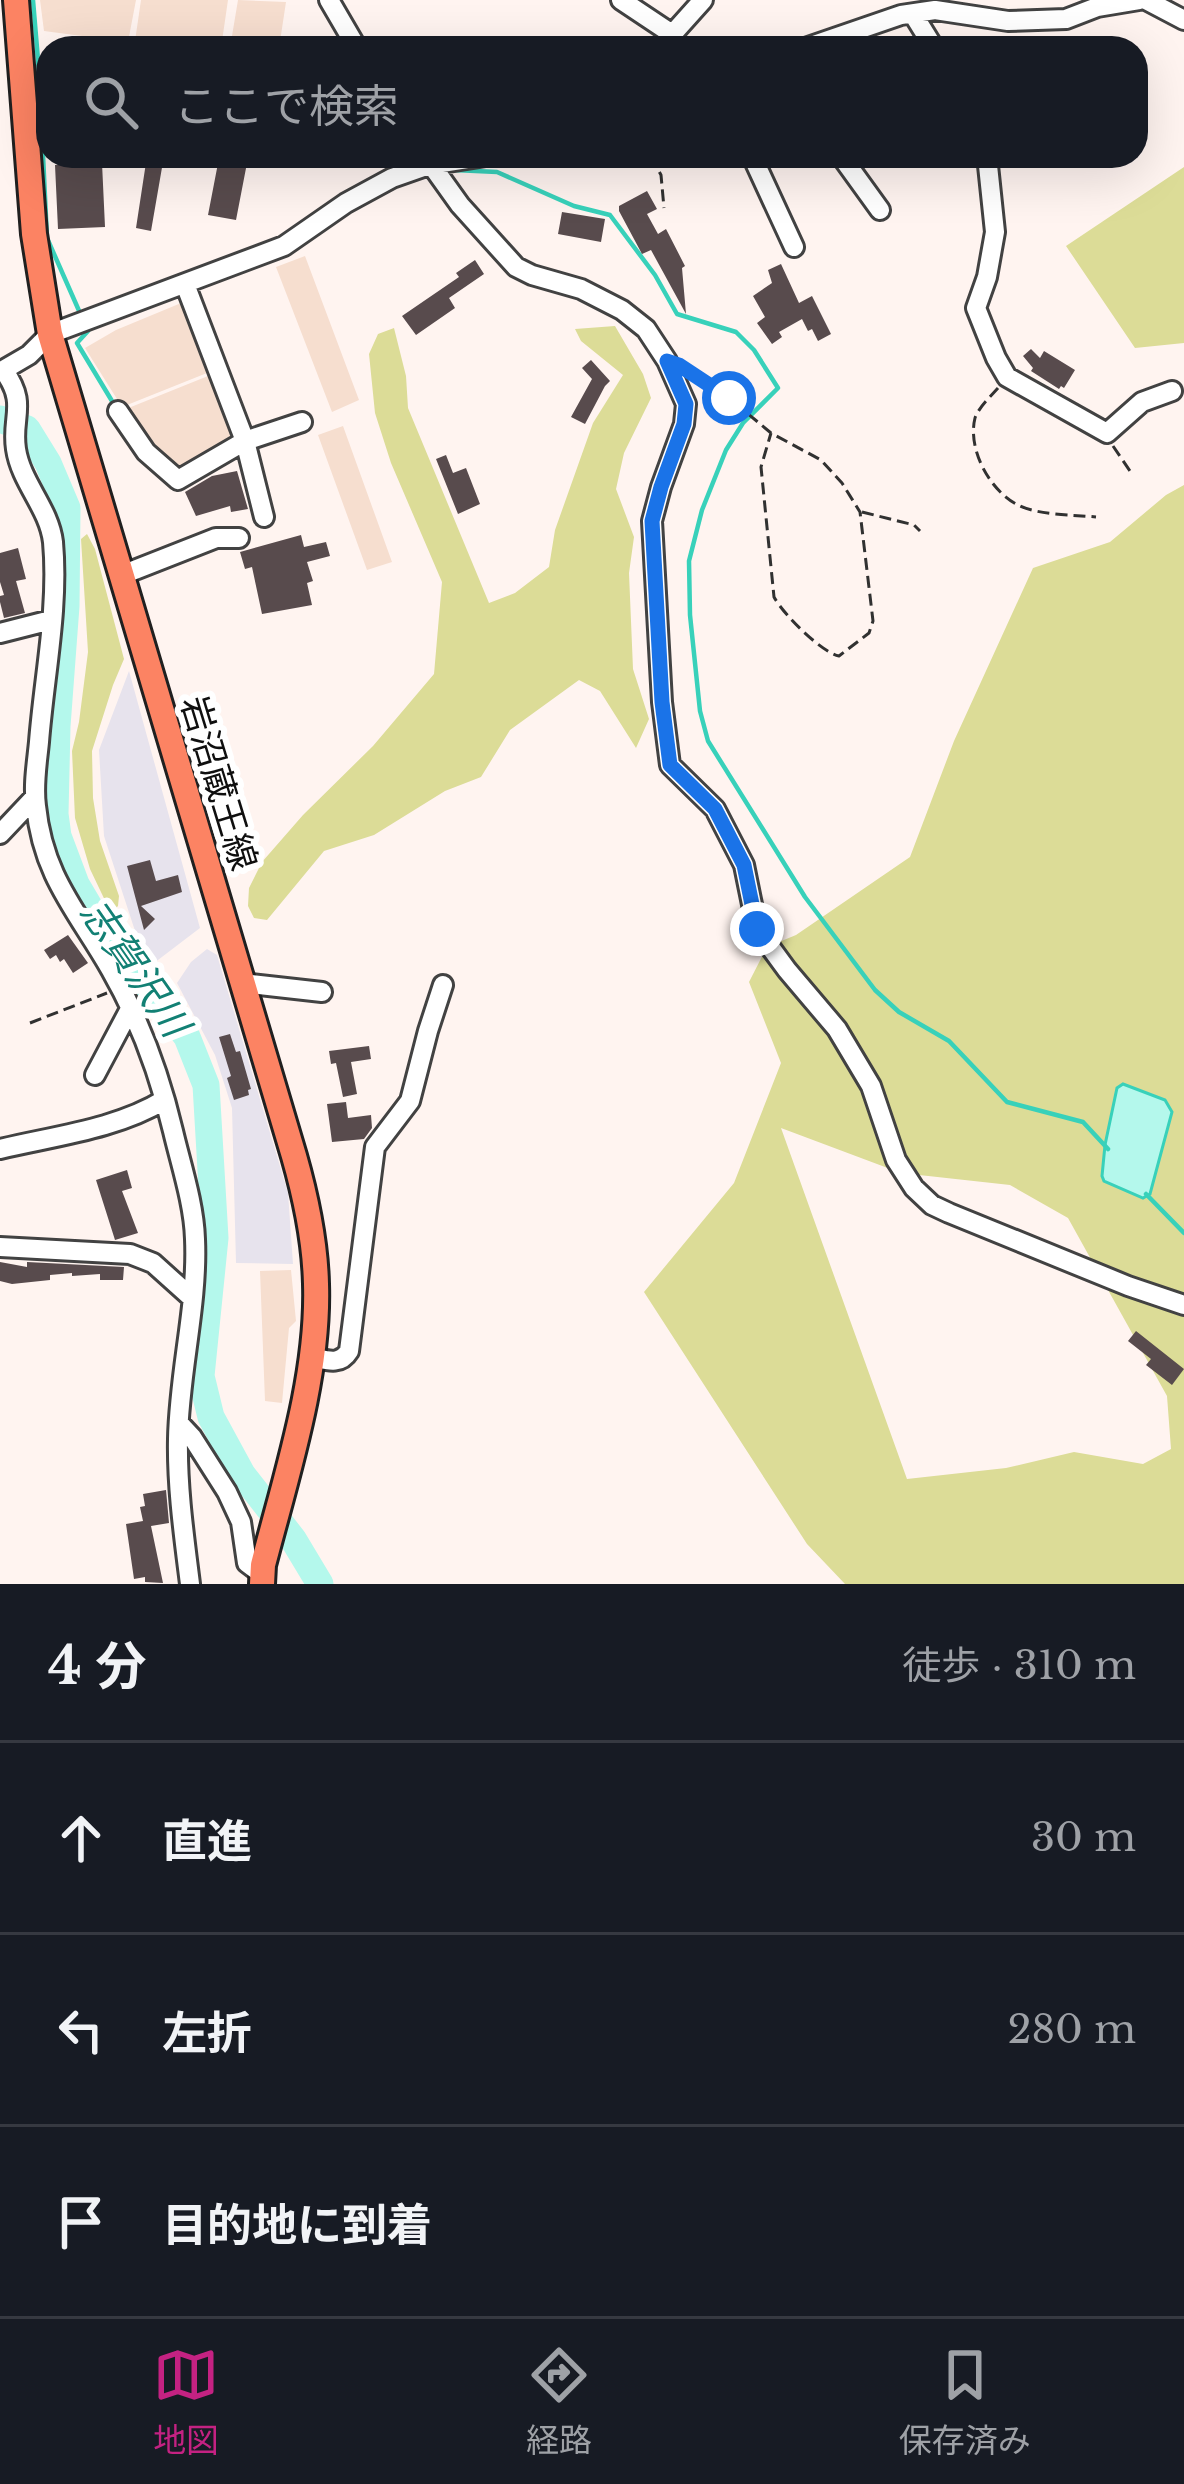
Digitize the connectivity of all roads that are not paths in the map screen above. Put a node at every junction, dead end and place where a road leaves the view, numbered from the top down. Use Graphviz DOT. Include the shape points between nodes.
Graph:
graph roads {
  1 [pos="16,0"];
  2 [pos="329,0"];
  3 [pos="621,0"];
  4 [pos="704,0"];
  5 [pos="1143,0"];
  6 [pos="913,14"];
  7 [pos="1184,20"];
  8 [pos="350,36"];
  9 [pos="661,36"];
  10 [pos="671,36"];
  11 [pos="840,36"];
  12 [pos="927,36"];
  13 [pos="11,63"];
  14 [pos="411,168"];
  15 [pos="433,168"];
  16 [pos="758,168"];
  17 [pos="850,168"];
  18 [pos="988,168"];
  19 [pos="880,210"];
  20 [pos="794,247"];
  21 [pos="185,284"];
  22 [pos="50,334"];
  23 [pos="2,372"];
  24 [pos="1172,391"];
  25 [pos="118,411"];
  26 [pos="302,422"];
  27 [pos="244,441"];
  28 [pos="263,517"];
  29 [pos="239,538"];
  30 [pos="119,574"];
  31 [pos="52,620"];
  32 [pos="0,633"];
  33 [pos="35,797"];
  34 [pos="0,834"];
  35 [pos="242,983"];
  36 [pos="443,985"];
  37 [pos="322,992"];
  38 [pos="130,1009"];
  39 [pos="95,1075"];
  40 [pos="164,1100"];
  41 [pos="0,1150"];
  42 [pos="0,1246"];
  43 [pos="192,1298"];
  44 [pos="1184,1305"];
  45 [pos="312,1357"];
  46 [pos="179,1423"];
  47 [pos="263,1575"];
  48 [pos="190,1584"];
  1 -- 13 [label="main road, 岩沼蔵王線"];
  2 -- 8 [label="street"];
  3 -- 9 [label="street"];
  4 -- 10 [label="street"];
  5 -- 6 [label="street" via="1066,19"];
  5 -- 7 [label="street"];
  6 -- 11 [label="street"];
  6 -- 12 [label="street"];
  13 -- 22 [label="main road, 岩沼蔵王線"];
  14 -- 21 [label="street" via="284,246"];
  15 -- 44 [label="street" via="516,267 622,310 667,361 686,404 652,521 670,765 715,809 744,865 757,929 837,1029 872,1087 914,1189 949,1213"];
  16 -- 20 [label="street"];
  17 -- 19 [label="street"];
  18 -- 24 [label="street" via="994,232 976,308 1007,377 1107,433 1142,402"];
  21 -- 22 [label="street"];
  21 -- 27 [label="street"];
  22 -- 23 [label="street"];
  22 -- 30 [label="main road, 岩沼蔵王線"];
  23 -- 31 [label="street" via="16,392 16,448 51,532"];
  25 -- 27 [label="street" via="178,480"];
  26 -- 27 [label="street"];
  27 -- 28 [label="street"];
  29 -- 30 [label="street" via="216,538"];
  30 -- 35 [label="main road, 岩沼蔵王線"];
  31 -- 32 [label="street"];
  31 -- 33 [label="street"];
  33 -- 34 [label="street"];
  33 -- 38 [label="street" via="49,866"];
  35 -- 37 [label="street"];
  35 -- 45 [label="main road, 岩沼蔵王線" via="310,1221"];
  36 -- 45 [label="street" via="410,1101 375,1147 349,1352 333,1362"];
  38 -- 39 [label="street"];
  38 -- 40 [label="street"];
  40 -- 41 [label="street"];
  40 -- 43 [label="street" via="195,1233"];
  42 -- 43 [label="street" via="130,1254"];
  43 -- 46 [label="street"];
  45 -- 47 [label="main road, 岩沼蔵王線"];
  46 -- 47 [label="street" via="227,1492 247,1563"];
  46 -- 48 [label="street"];
}
